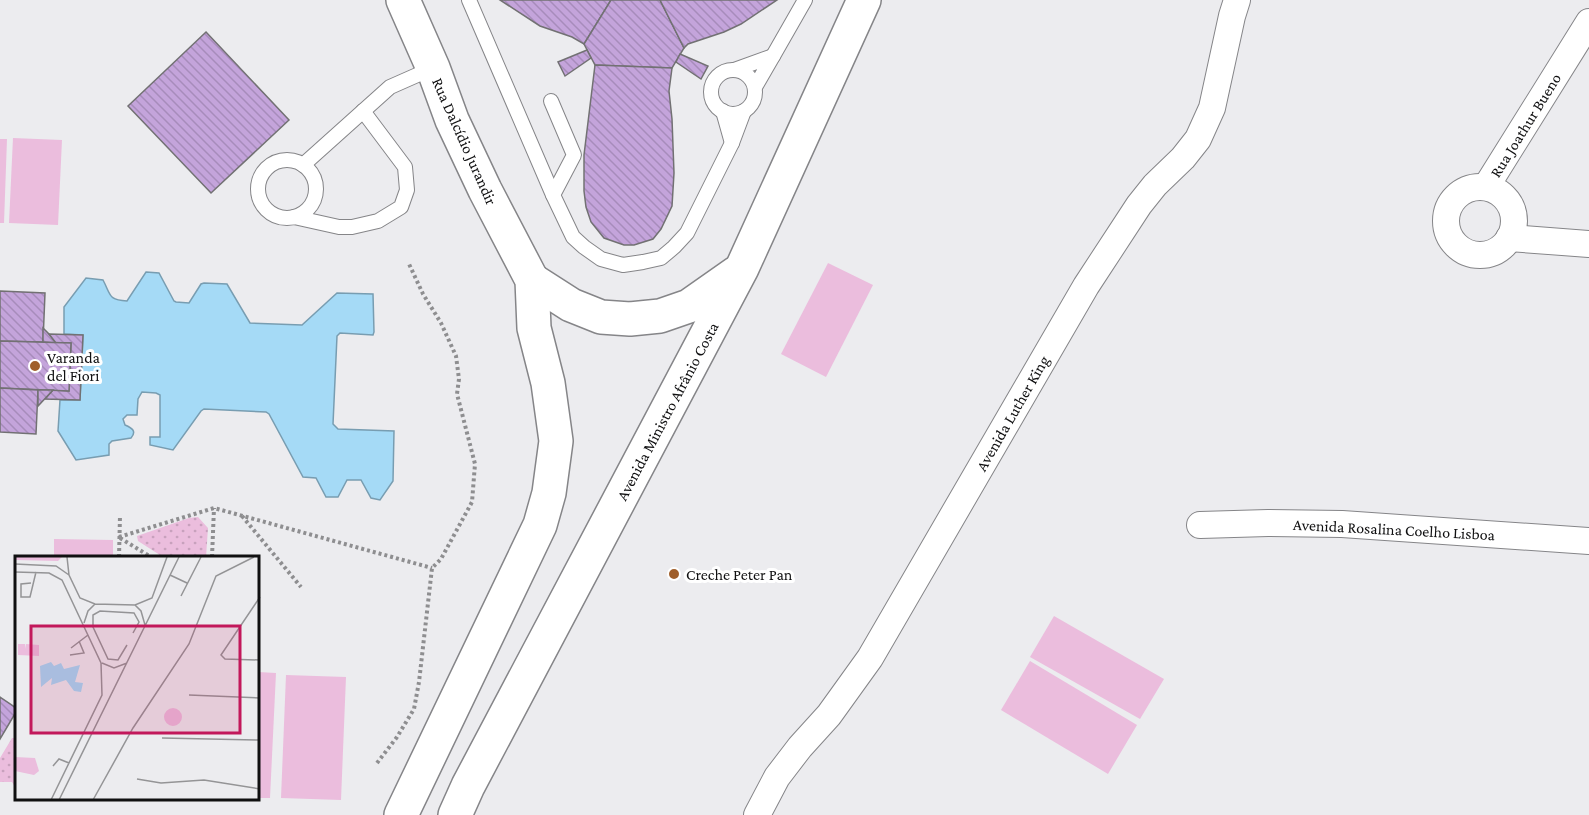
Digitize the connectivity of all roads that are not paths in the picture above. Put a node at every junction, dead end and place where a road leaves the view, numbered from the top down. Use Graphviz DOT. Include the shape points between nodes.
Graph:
graph roads {
  1 [pos="403,0"];
  2 [pos="469,0"];
  3 [pos="805,0"];
  4 [pos="864,0"];
  5 [pos="1237,0"];
  6 [pos="1589,22"];
  7 [pos="772,56"];
  8 [pos="433,68"];
  9 [pos="734,70"];
  10 [pos="755,87"];
  11 [pos="551,100"];
  12 [pos="363,111"];
  13 [pos="723,111"];
  14 [pos="744,111"];
  15 [pos="732,144"];
  16 [pos="303,165"];
  17 [pos="1486,187"];
  18 [pos="553,195"];
  19 [pos="294,217"];
  20 [pos="1509,238"];
  21 [pos="1589,244"];
  22 [pos="742,268"];
  23 [pos="532,280"];
  24 [pos="1200,525"];
  25 [pos="1589,540"];
  26 [pos="404,809"];
  27 [pos="438,815"];
  28 [pos="454,815"];
  29 [pos="757,815"];
  1 -- 8 [label="street, Rua Dalcídio Jurandir"];
  2 -- 18 [label="lane"];
  3 -- 7 [label="lane"];
  4 -- 22 [label="street, Avenida Ministro Afrânio Costa"];
  5 -- 29 [label="street, Avenida Luther King" via="1212,108 1198,139 1139,205 1086,286 870,658 830,715 777,777"];
  6 -- 17 [label="street, Rua Joathur Bueno"];
  7 -- 9 [label="lane"];
  7 -- 10 [label="lane"];
  8 -- 12 [label="lane" via="390,87"];
  8 -- 23 [label="street, Rua Dalcídio Jurandir" via="452,120"];
  9 -- 10 [label="lane" via="747,75"];
  9 -- 13 [label="lane" via="720,75 712,87 713,101"];
  10 -- 14 [label="lane" via="753,101"];
  11 -- 18 [label="lane" via="574,155"];
  12 -- 16 [label="lane"];
  12 -- 19 [label="lane" via="405,167 407,190 401,207 378,221 352,227"];
  13 -- 14 [label="lane"];
  13 -- 15 [label="lane"];
  14 -- 15 [label="lane"];
  15 -- 18 [label="lane" via="687,233 661,258 623,265 601,259 573,237"];
  16 -- 19 [label="lane" via="316,189 310,207"];
  16 -- 19 [label="lane" via="275,163 261,175 258,184 258,194 267,211 275,216"];
  17 -- 20 [label="street" via="1496,190 1510,206 1514,227"];
  17 -- 20 [label="street, Rua Joathur Bueno" via="1466,190 1450,204 1446,223 1449,234 1454,243 1473,254 1494,252"];
  20 -- 21 [label="street"];
  22 -- 23 [label="street" via="688,306 660,316 630,319 601,317 571,305"];
  22 -- 28 [label="street, Avenida Ministro Afrânio Costa"];
  23 -- 26 [label="street" via="534,327 548,383 556,441 549,493 540,525"];
  24 -- 25 [label="street, Avenida Rosalina Coelho Lisboa" via="1342,524"];
  26 -- 27 [label="street" via="419,804"];
}
